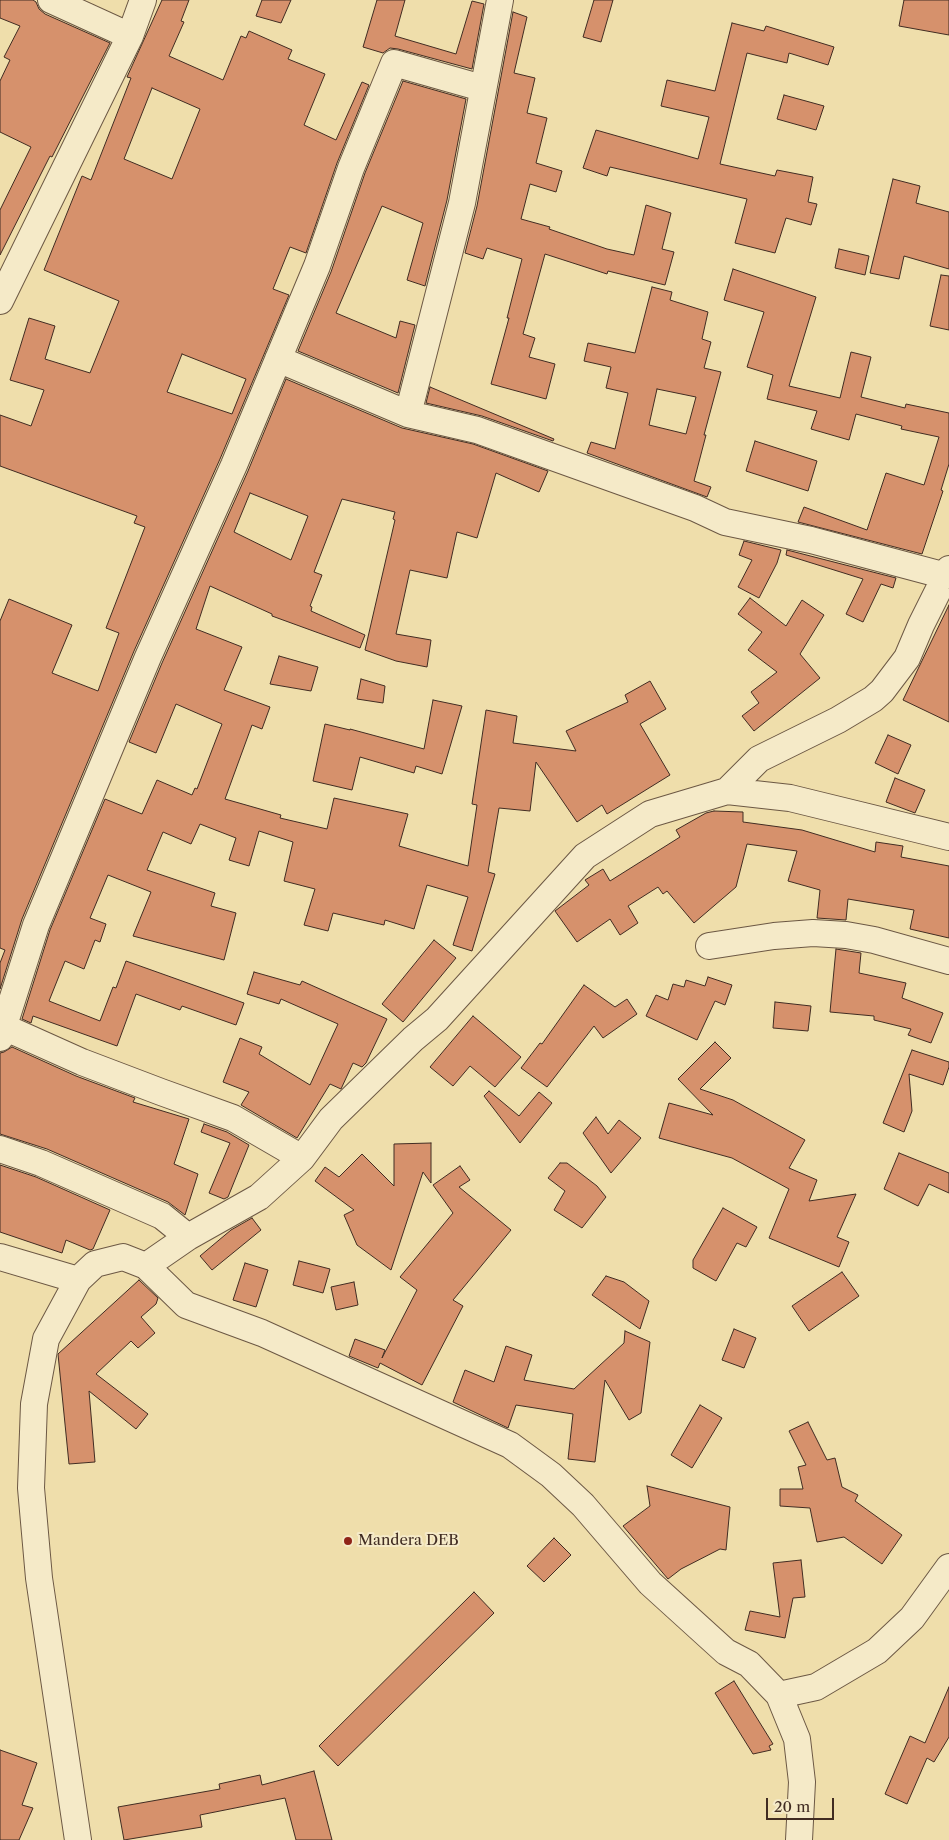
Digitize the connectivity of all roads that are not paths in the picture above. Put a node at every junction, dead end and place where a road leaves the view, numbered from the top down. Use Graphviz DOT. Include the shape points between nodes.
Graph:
graph roads {
  1 [pos="51,0"];
  2 [pos="144,0"];
  3 [pos="500,0"];
  4 [pos="130,36"];
  5 [pos="482,88"];
  6 [pos="0,301"];
  7 [pos="278,359"];
  8 [pos="408,414"];
  9 [pos="948,573"];
  10 [pos="727,791"];
  11 [pos="949,837"];
  12 [pos="709,946"];
  13 [pos="949,961"];
  14 [pos="2,1032"];
  15 [pos="0,1148"];
  16 [pos="302,1158"];
  17 [pos="188,1237"];
  18 [pos="0,1257"];
  19 [pos="146,1266"];
  20 [pos="78,1280"];
  21 [pos="949,1567"];
  22 [pos="779,1695"];
  23 [pos="78,1840"];
  24 [pos="799,1840"];
  1 -- 4 [label="street"];
  2 -- 4 [label="street"];
  3 -- 5 [label="street"];
  4 -- 6 [label="street"];
  5 -- 7 [label="street" via="394,63"];
  5 -- 8 [label="street" via="462,203"];
  7 -- 8 [label="street"];
  7 -- 14 [label="street" via="36,925"];
  8 -- 9 [label="street" via="477,430 696,508 725,522"];
  9 -- 10 [label="street" via="907,658 882,691 838,720 759,759"];
  10 -- 11 [label="street" via="790,798"];
  10 -- 16 [label="street" via="650,814 585,856 437,1019 331,1119"];
  12 -- 13 [label="street" via="774,936 846,935"];
  14 -- 16 [label="street" via="233,1118"];
  15 -- 17 [label="street" via="162,1216"];
  16 -- 17 [label="street" via="259,1197"];
  17 -- 19 [label="street"];
  18 -- 20 [label="street"];
  19 -- 20 [label="street" via="123,1257 96,1264"];
  19 -- 22 [label="street" via="186,1304 262,1333 510,1445 551,1475 583,1505 650,1583 726,1652 749,1664"];
  20 -- 23 [label="street" via="46,1340 34,1404 31,1488 38,1578"];
  21 -- 22 [label="street" via="912,1618 877,1651 816,1687"];
  22 -- 24 [label="street" via="797,1739 802,1782"];
}
